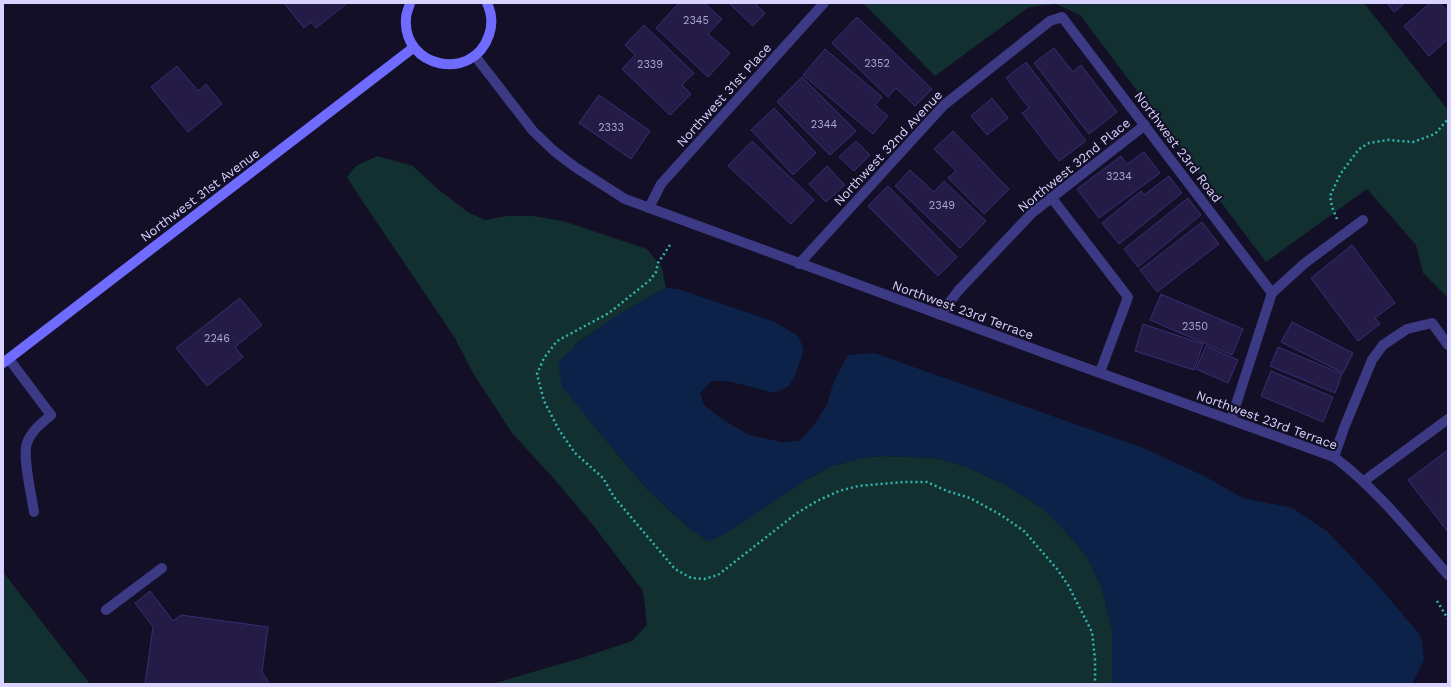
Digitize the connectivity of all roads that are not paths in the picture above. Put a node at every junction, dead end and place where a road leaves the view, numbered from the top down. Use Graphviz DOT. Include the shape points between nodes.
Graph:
graph roads {
  1 [pos="410,3"];
  2 [pos="487,3"];
  3 [pos="824,3"];
  4 [pos="1062,17"];
  5 [pos="413,48"];
  6 [pos="475,56"];
  7 [pos="1145,125"];
  8 [pos="1051,197"];
  9 [pos="649,208"];
  10 [pos="1363,220"];
  11 [pos="799,264"];
  12 [pos="1272,293"];
  13 [pos="940,315"];
  14 [pos="1448,345"];
  15 [pos="6,361"];
  16 [pos="1100,372"];
  17 [pos="1448,419"];
  18 [pos="1231,420"];
  19 [pos="1334,456"];
  20 [pos="1364,481"];
  21 [pos="34,512"];
  22 [pos="162,568"];
  23 [pos="1446,569"];
  24 [pos="106,610"];
  1 -- 5 [label="street" via="406,17 407,34"];
  2 -- 6 [label="street" via="491,10 492,27 486,43"];
  3 -- 9 [label="street, Northwest 31st Place" via="661,184"];
  4 -- 7 [label="street, Northwest 23rd Road"];
  4 -- 11 [label="street, Northwest 32nd Avenue" via="1050,21 944,105"];
  5 -- 6 [label="street" via="427,60 444,65 460,64"];
  5 -- 15 [label="street, Northwest 31st Avenue"];
  6 -- 9 [label="street, Northwest 23rd Terrace" via="533,131 554,151 624,199"];
  7 -- 8 [label="street, Northwest 32nd Place"];
  7 -- 12 [label="street, Northwest 23rd Road"];
  8 -- 13 [label="street, Northwest 32nd Place" via="958,291"];
  8 -- 16 [label="street" via="1128,297"];
  9 -- 11 [label="street, Northwest 23rd Terrace"];
  10 -- 12 [label="street" via="1305,263"];
  11 -- 13 [label="street, Northwest 23rd Terrace"];
  12 -- 18 [label="street"];
  13 -- 16 [label="street, Northwest 23rd Terrace"];
  14 -- 19 [label="street" via="1432,323 1407,328 1383,345 1372,360"];
  15 -- 21 [label="street" via="51,415 35,430 26,444"];
  16 -- 18 [label="street, Northwest 23rd Terrace"];
  17 -- 20 [label="street"];
  18 -- 19 [label="street, Northwest 23rd Terrace"];
  19 -- 20 [label="street, Northwest 23rd Terrace"];
  20 -- 23 [label="street, Northwest 23rd Terrace"];
  22 -- 24 [label="street"];
}
